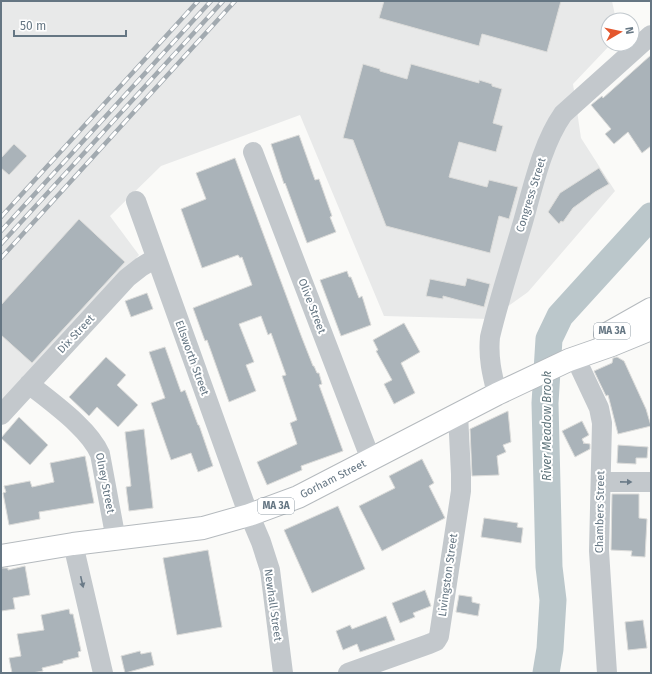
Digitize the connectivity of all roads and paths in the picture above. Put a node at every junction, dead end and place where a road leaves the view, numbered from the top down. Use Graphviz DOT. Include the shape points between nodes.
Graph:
graph roads {
  1 [pos="651,35"];
  2 [pos="252,152"];
  3 [pos="136,201"];
  4 [pos="156,258"];
  5 [pos="651,309"];
  6 [pos="651,329"];
  7 [pos="572,359"];
  8 [pos="29,384"];
  9 [pos="497,394"];
  10 [pos="458,414"];
  11 [pos="1,415"];
  12 [pos="371,460"];
  13 [pos="601,482"];
  14 [pos="651,482"];
  15 [pos="249,515"];
  16 [pos="116,540"];
  17 [pos="73,544"];
  18 [pos="1,556"];
  19 [pos="103,673"];
  20 [pos="282,673"];
  21 [pos="348,673"];
  22 [pos="607,673"];
  1 -- 9 [label="street, Congress Street" via="563,114 552,134 539,168 490,337 490,364"];
  2 -- 12 [label="street, Olive Street"];
  3 -- 4 [label="street, Ellsworth Street"];
  4 -- 8 [label="street, Dix Street" via="127,278"];
  4 -- 15 [label="street, Ellsworth Street"];
  5 -- 7 [label="main road, Gorham Street / MA 3A" via="609,333"];
  6 -- 7 [label="main road, Gorham Street / MA 3A"];
  7 -- 9 [label="main road, Gorham Street / MA 3A"];
  7 -- 13 [label="street, Chambers Street" via="599,408 602,424"];
  8 -- 11 [label="street, Dix Street"];
  8 -- 16 [label="street, Olney Street" via="79,426 96,444"];
  9 -- 10 [label="main road, Gorham Street / MA 3A"];
  10 -- 12 [label="main road, Gorham Street / MA 3A"];
  10 -- 21 [label="street, Livingston Street" via="461,491 439,636 436,641 429,644"];
  12 -- 15 [label="main road, Gorham Street / MA 3A" via="298,497"];
  13 -- 14 [label="street, one-way"];
  13 -- 22 [label="street, Chambers Street" via="599,551"];
  15 -- 16 [label="main road, Gorham Street / MA 3A" via="203,528"];
  15 -- 20 [label="street, Newhall Street" via="270,570"];
  16 -- 17 [label="main road, Gorham Street / MA 3A"];
  17 -- 18 [label="main road, Gorham Street / MA 3A"];
  17 -- 19 [label="street, one-way"];
}
